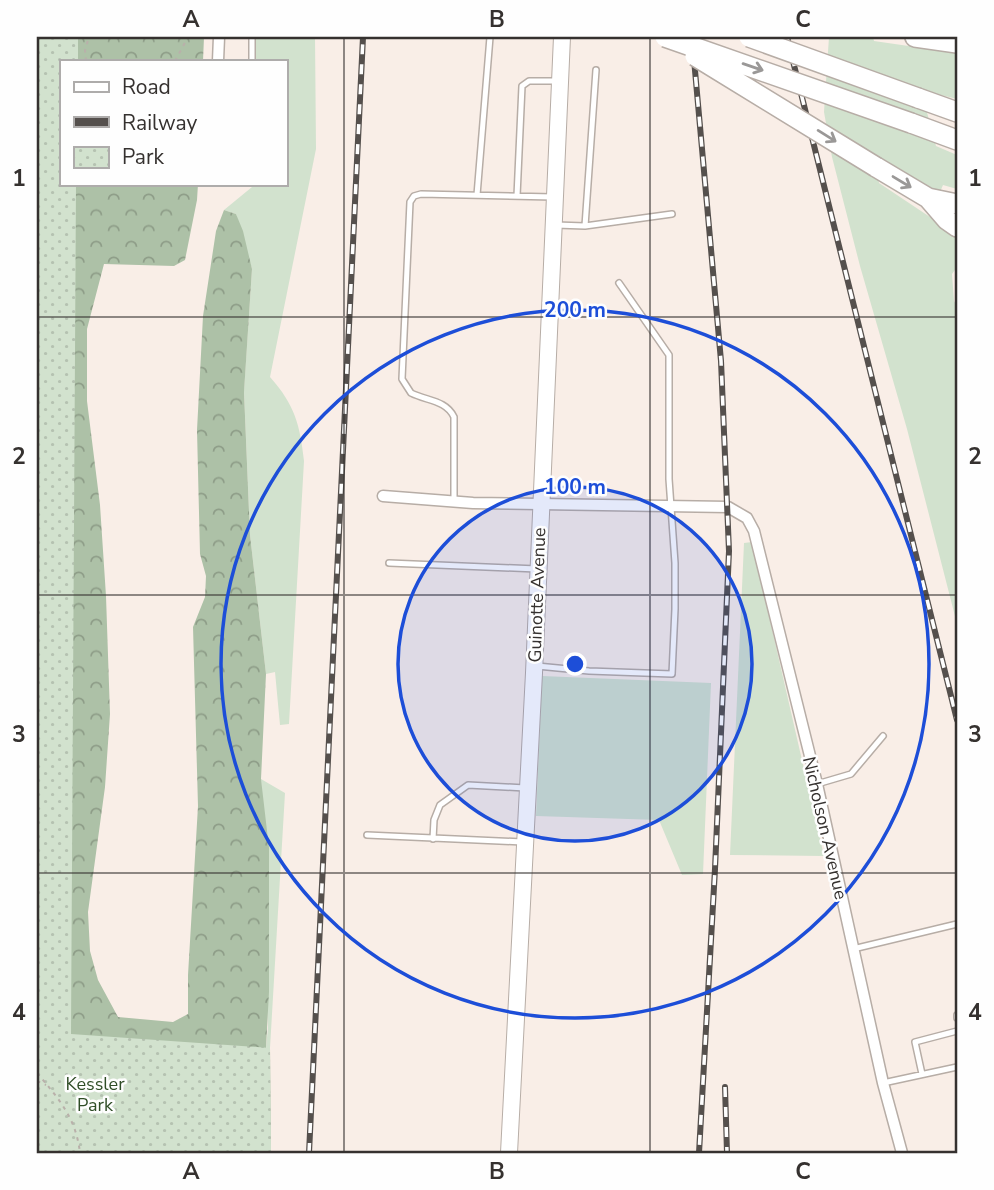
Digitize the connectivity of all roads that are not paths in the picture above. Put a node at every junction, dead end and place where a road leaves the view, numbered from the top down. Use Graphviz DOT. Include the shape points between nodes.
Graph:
graph roads {
  1 [pos="219,37"];
  2 [pos="252,37"];
  3 [pos="490,37"];
  4 [pos="562,37"];
  5 [pos="665,37"];
  6 [pos="749,37"];
  7 [pos="915,37"];
  8 [pos="957,43"];
  9 [pos="218,60"];
  10 [pos="252,60"];
  11 [pos="596,69"];
  12 [pos="560,81"];
  13 [pos="957,112"];
  14 [pos="957,140"];
  15 [pos="477,195"];
  16 [pos="517,196"];
  17 [pos="554,197"];
  18 [pos="929,198"];
  19 [pos="957,204"];
  20 [pos="673,214"];
  21 [pos="552,225"];
  22 [pos="585,226"];
  23 [pos="957,227"];
  24 [pos="619,283"];
  25 [pos="383,496"];
  26 [pos="454,501"];
  27 [pos="540,505"];
  28 [pos="670,506"];
  29 [pos="389,563"];
  30 [pos="537,569"];
  31 [pos="534,666"];
  32 [pos="883,736"];
  33 [pos="817,784"];
  34 [pos="528,789"];
  35 [pos="368,835"];
  36 [pos="433,839"];
  37 [pos="525,842"];
  38 [pos="957,924"];
  39 [pos="853,949"];
  40 [pos="957,1031"];
  41 [pos="957,1067"];
  42 [pos="922,1073"];
  43 [pos="883,1083"];
  44 [pos="509,1153"];
  45 [pos="902,1153"];
  1 -- 9 [label="street"];
  2 -- 10 [label="lane"];
  3 -- 15 [label="lane"];
  4 -- 12 [label="street, Guinotte Avenue"];
  5 -- 14 [label="highway, one-way, bridge"];
  5 -- 18 [label="highway, one-way, bridge"];
  6 -- 13 [label="highway, bridge"];
  7 -- 8 [label="highway"];
  11 -- 22 [label="lane"];
  12 -- 16 [label="lane" via="529,81 522,86"];
  12 -- 17 [label="street, Guinotte Avenue"];
  15 -- 16 [label="lane"];
  15 -- 26 [label="lane" via="421,194 414,196 409,209 402,379 411,393 443,404 454,417"];
  16 -- 17 [label="lane"];
  17 -- 21 [label="street, Guinotte Avenue"];
  18 -- 19 [label="highway"];
  18 -- 23 [label="highway"];
  20 -- 22 [label="lane"];
  21 -- 22 [label="lane"];
  21 -- 27 [label="street, Guinotte Avenue"];
  24 -- 28 [label="lane" via="669,355"];
  25 -- 26 [label="street"];
  26 -- 27 [label="street"];
  27 -- 28 [label="street"];
  27 -- 30 [label="street, Guinotte Avenue"];
  28 -- 31 [label="lane" via="675,563 672,674"];
  28 -- 33 [label="street, Nicholson Avenue" via="728,507 747,518 754,530"];
  29 -- 30 [label="lane"];
  30 -- 31 [label="street, Guinotte Avenue"];
  31 -- 34 [label="street, Guinotte Avenue"];
  32 -- 33 [label="lane" via="851,774"];
  33 -- 39 [label="street, Nicholson Avenue"];
  34 -- 36 [label="lane" via="468,785 440,805"];
  34 -- 37 [label="street, Guinotte Avenue"];
  35 -- 36 [label="lane"];
  36 -- 37 [label="lane"];
  37 -- 44 [label="street, Guinotte Avenue"];
  38 -- 39 [label="lane"];
  39 -- 43 [label="street, Nicholson Avenue"];
  40 -- 42 [label="lane" via="915,1042"];
  41 -- 42 [label="lane"];
  42 -- 43 [label="lane"];
  43 -- 45 [label="street, Nicholson Avenue"];
}
